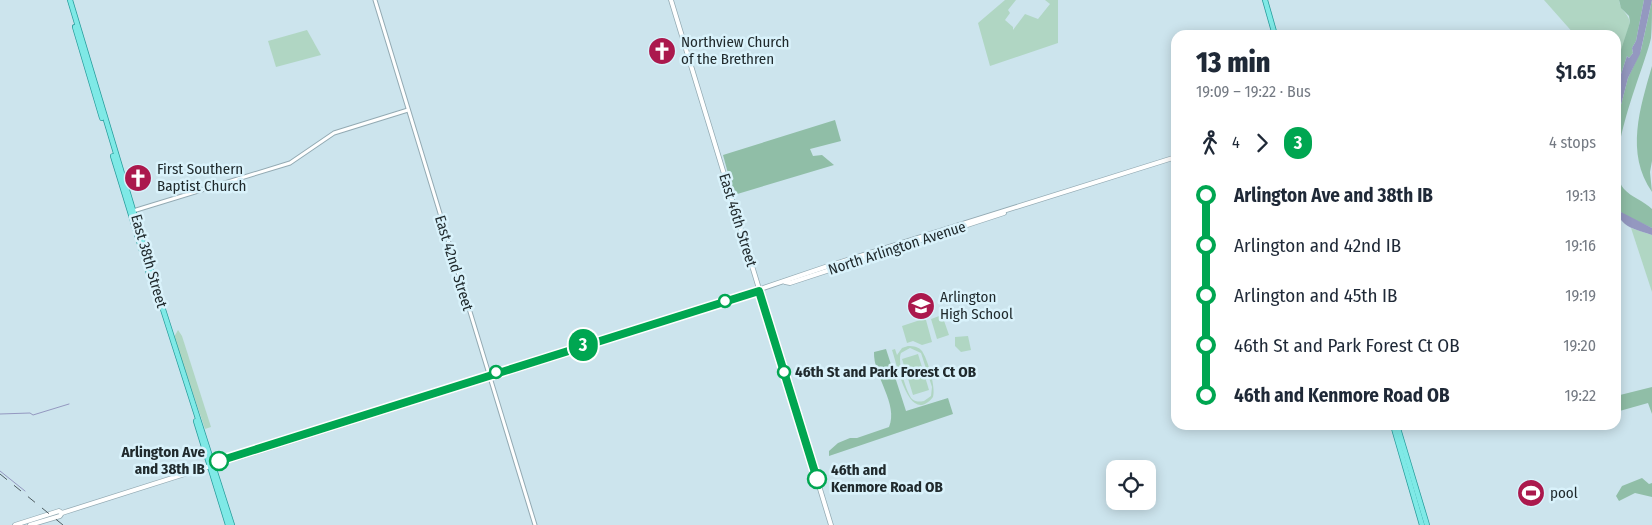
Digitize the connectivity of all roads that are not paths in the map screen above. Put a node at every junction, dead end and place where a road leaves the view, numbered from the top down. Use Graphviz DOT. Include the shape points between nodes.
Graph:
graph roads {
  1 [pos="69,0"];
  2 [pos="375,0"];
  3 [pos="671,0"];
  4 [pos="1265,0"];
  5 [pos="1274,30"];
  6 [pos="408,110"];
  7 [pos="1171,159"];
  8 [pos="132,211"];
  9 [pos="759,291"];
  10 [pos="488,377"];
  11 [pos="1396,430"];
  12 [pos="1397,430"];
  13 [pos="212,465"];
  14 [pos="62,513"];
  15 [pos="15,525"];
  16 [pos="30,525"];
  17 [pos="230,525"];
  18 [pos="535,525"];
  19 [pos="831,525"];
  20 [pos="1422,525"];
  21 [pos="1427,525"];
  1 -- 8 [label="main road, East 38th Street"];
  2 -- 6 [label="street, East 42nd Street"];
  3 -- 9 [label="main road, East 46th Street"];
  4 -- 5 [label="main road"];
  6 -- 8 [label="street" via="332,134 296,160"];
  6 -- 10 [label="street, East 42nd Street"];
  7 -- 9 [label="main road, North Arlington Avenue"];
  8 -- 13 [label="main road, East 38th Street"];
  9 -- 10 [label="main road, North Arlington Avenue"];
  9 -- 19 [label="main road, East 46th Street"];
  10 -- 13 [label="main road, North Arlington Avenue"];
  10 -- 18 [label="street, East 42nd Street"];
  11 -- 20 [label="main road"];
  12 -- 21 [label="main road"];
  13 -- 14 [label="main road, North Arlington Avenue"];
  13 -- 17 [label="main road, East 38th Street"];
  14 -- 15 [label="main road, North Arlington Avenue" via="59,511"];
  14 -- 16 [label="main road, North Arlington Avenue"];
}
